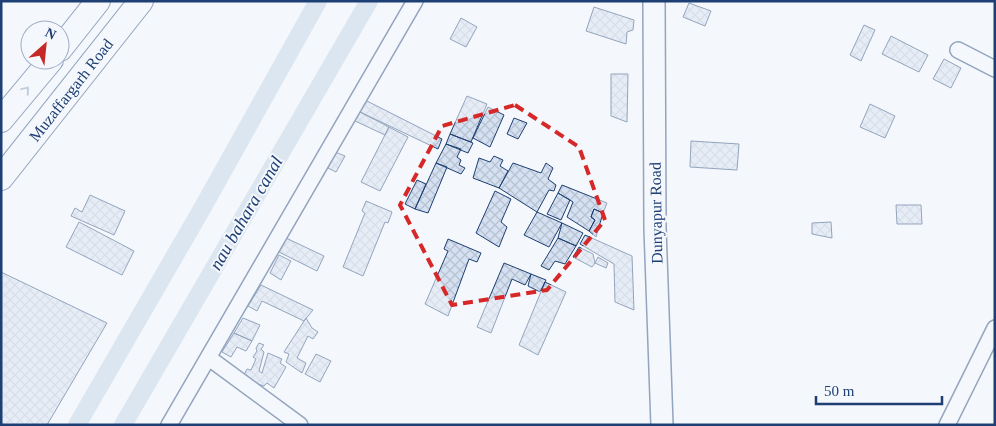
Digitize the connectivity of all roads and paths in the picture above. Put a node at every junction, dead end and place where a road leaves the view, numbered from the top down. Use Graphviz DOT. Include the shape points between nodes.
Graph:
graph roads {
  1 [pos="98,1"];
  2 [pos="141,1"];
  3 [pos="415,1"];
  4 [pos="654,1"];
  5 [pos="70,36"];
  6 [pos="958,50"];
  7 [pos="995,69"];
  8 [pos="43,70"];
  9 [pos="1,120"];
  10 [pos="1,178"];
  11 [pos="995,328"];
  12 [pos="209,358"];
  13 [pos="169,425"];
  14 [pos="300,425"];
  15 [pos="662,425"];
  16 [pos="947,425"];
  1 -- 5 [label="main road, Muzaffargarh Road"];
  2 -- 10 [label="main road, Muzaffargarh Road"];
  3 -- 12 [label="street"];
  4 -- 15 [label="main road, Dunyapur Road" via="655,228"];
  6 -- 7 [label="street"];
  9 -- 8 [label="main road, one-way"];
  11 -- 16 [label="street"];
  12 -- 13 [label="street"];
  12 -- 14 [label="street"];
}
